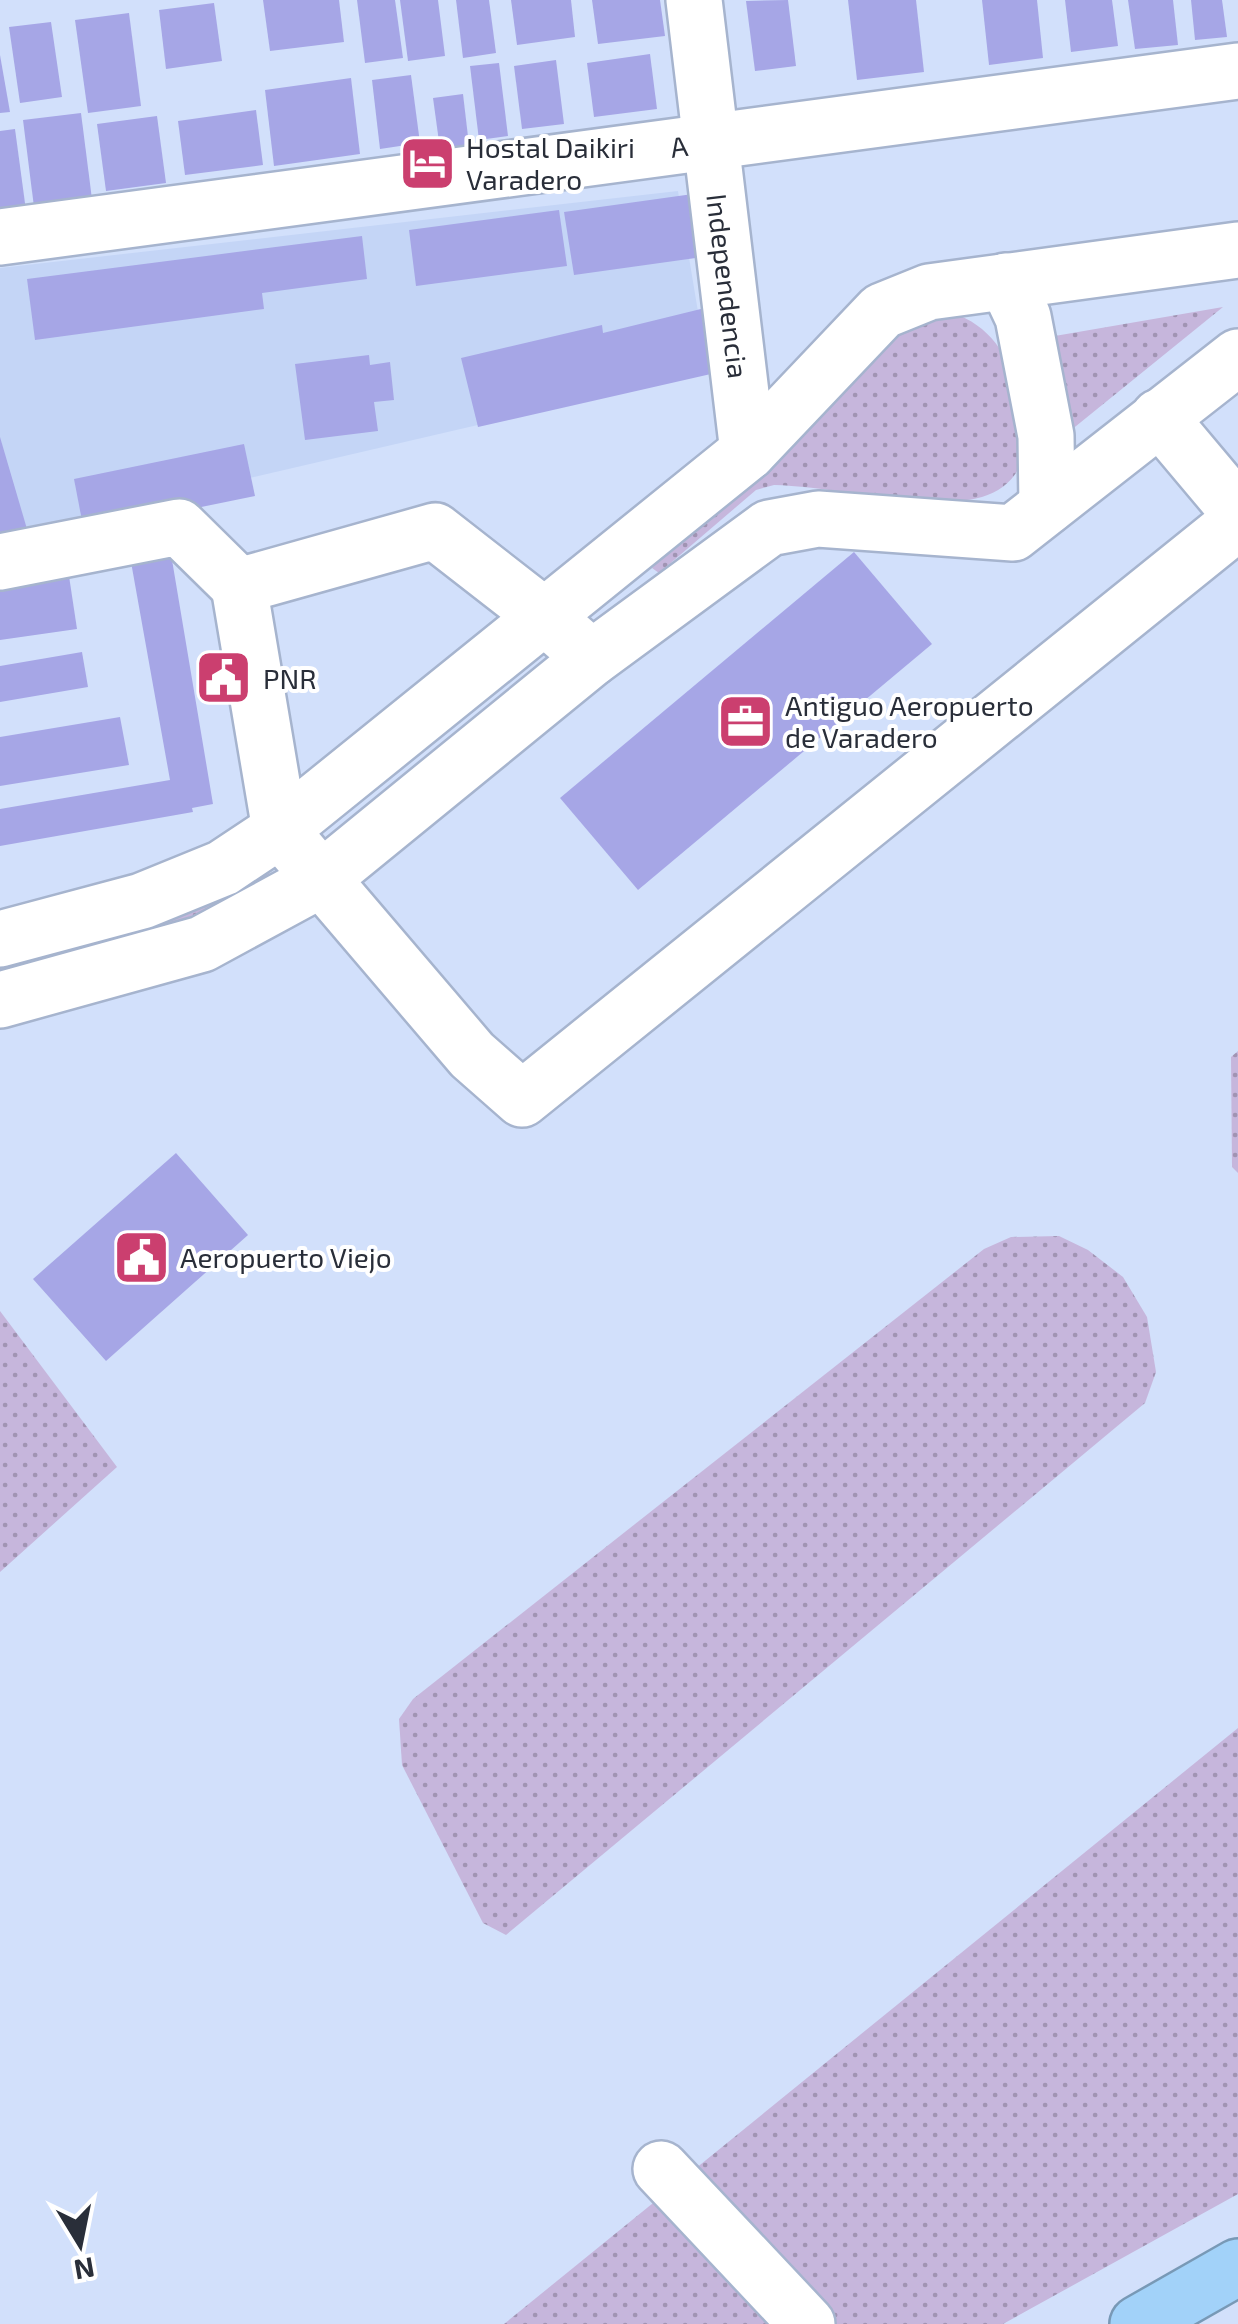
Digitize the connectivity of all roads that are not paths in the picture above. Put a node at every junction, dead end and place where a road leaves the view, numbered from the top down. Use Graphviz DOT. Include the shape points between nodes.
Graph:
graph roads {
  1 [pos="694,0"];
  2 [pos="1238,71"];
  3 [pos="711,142"];
  4 [pos="0,236"];
  5 [pos="1238,250"];
  6 [pos="1006,281"];
  7 [pos="1238,356"];
  8 [pos="1160,418"];
  9 [pos="748,452"];
  10 [pos="1047,506"];
  11 [pos="1238,511"];
  12 [pos="1238,522"];
  13 [pos="0,562"];
  14 [pos="239,586"];
  15 [pos="544,616"];
  16 [pos="592,658"];
  17 [pos="280,830"];
  18 [pos="320,880"];
  19 [pos="0,940"];
  20 [pos="0,1000"];
  21 [pos="661,2169"];
  22 [pos="1238,2267"];
  23 [pos="807,2324"];
  24 [pos="1138,2324"];
  1 -- 3 [label="street, Independencia"];
  2 -- 3 [label="street, A"];
  3 -- 4 [label="street, A"];
  3 -- 9 [label="street, Independencia"];
  5 -- 6 [label="street"];
  6 -- 9 [label="street" via="930,292 882,311"];
  6 -- 10 [label="street" via="1023,317 1046,436"];
  7 -- 8 [label="street"];
  8 -- 10 [label="street"];
  8 -- 11 [label="street"];
  9 -- 15 [label="street"];
  10 -- 16 [label="street" via="1014,533 818,519 769,528"];
  12 -- 18 [label="street" via="522,1099 472,1056"];
  13 -- 14 [label="street" via="179,527"];
  14 -- 15 [label="street" via="435,531"];
  14 -- 17 [label="street"];
  15 -- 16 [label="street"];
  15 -- 17 [label="street"];
  16 -- 18 [label="street"];
  17 -- 18 [label="street"];
  17 -- 19 [label="street" via="223,868 142,901"];
  18 -- 20 [label="street" via="202,944"];
  21 -- 23 [label="street"];
  22 -- 24 [label="highway"];
}
